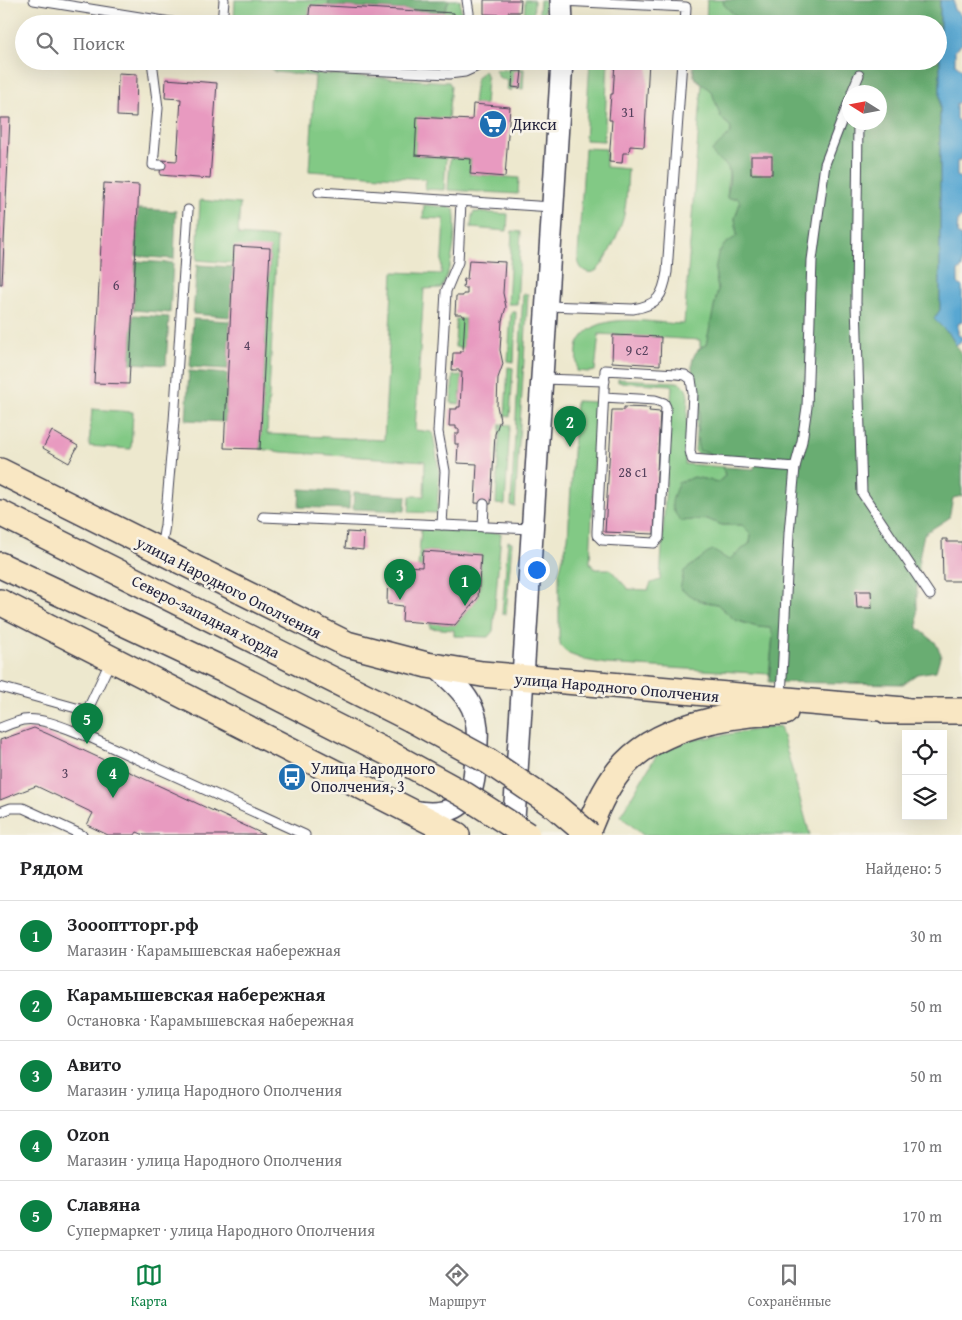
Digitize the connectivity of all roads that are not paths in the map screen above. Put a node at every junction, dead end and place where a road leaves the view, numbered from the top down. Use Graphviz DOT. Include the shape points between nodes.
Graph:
graph roads {
  1 [pos="34,0"];
  2 [pos="224,0"];
  3 [pos="467,0"];
  4 [pos="561,0"];
  5 [pos="114,15"];
  6 [pos="223,15"];
  7 [pos="469,15"];
  8 [pos="562,15"];
  9 [pos="686,15"];
  10 [pos="153,70"];
  11 [pos="366,70"];
  12 [pos="468,70"];
  13 [pos="561,70"];
  14 [pos="681,70"];
  15 [pos="855,85"];
  16 [pos="858,85"];
  17 [pos="842,120"];
  18 [pos="858,130"];
  19 [pos="161,165"];
  20 [pos="319,192"];
  21 [pos="461,202"];
  22 [pos="552,207"];
  23 [pos="188,210"];
  24 [pos="546,306"];
  25 [pos="542,379"];
  26 [pos="605,381"];
  27 [pos="604,397"];
  28 [pos="795,467"];
  29 [pos="0,471"];
  30 [pos="484,504"];
  31 [pos="0,513"];
  32 [pos="263,517"];
  33 [pos="442,525"];
  34 [pos="483,527"];
  35 [pos="533,529"];
  36 [pos="160,552"];
  37 [pos="0,564"];
  38 [pos="930,595"];
  39 [pos="0,602"];
  40 [pos="112,658"];
  41 [pos="435,666"];
  42 [pos="523,679"];
  43 [pos="0,687"];
  44 [pos="781,700"];
  45 [pos="904,710"];
  46 [pos="87,711"];
  47 [pos="962,711"];
  48 [pos="0,728"];
  49 [pos="89,737"];
  50 [pos="410,810"];
  51 [pos="0,812"];
  52 [pos="82,835"];
  53 [pos="305,835"];
  54 [pos="457,835"];
  55 [pos="513,835"];
  56 [pos="528,835"];
  57 [pos="588,835"];
  1 -- 5 [label="lane"];
  2 -- 6 [label="lane"];
  3 -- 7 [label="lane"];
  4 -- 8 [label="street"];
  4 -- 9 [label="lane" via="686,7"];
  10 -- 19 [label="lane" via="158,108 153,165"];
  11 -- 12 [label="lane" via="449,74"];
  13 -- 22 [label="street"];
  14 -- 24 [label="lane" via="667,272 658,300 647,307 633,309"];
  15 -- 16 [label="lane" via="859,75"];
  17 -- 28 [label="lane" via="825,164 812,260 807,407"];
  18 -- 38 [label="lane" via="856,304 862,493"];
  20 -- 21 [label="lane"];
  21 -- 22 [label="lane"];
  21 -- 33 [label="lane" via="458,262 446,290 442,356 438,432 445,471"];
  22 -- 24 [label="street"];
  23 -- 36 [label="lane" via="173,430"];
  24 -- 25 [label="street"];
  25 -- 26 [label="lane"];
  25 -- 35 [label="street"];
  26 -- 27 [label="lane"];
  26 -- 28 [label="lane" via="605,370 685,375 693,385 692,459"];
  27 -- 27 [label="lane" via="597,535 606,541 657,542 666,407 655,400"];
  28 -- 44 [label="lane"];
  29 -- 36 [label="main road, улица Народного Ополчения"];
  30 -- 34 [label="lane"];
  31 -- 57 [label="main road, Северо-западная хорда, bridge" via="411,719 488,761 556,807"];
  32 -- 33 [label="lane"];
  33 -- 34 [label="lane"];
  34 -- 35 [label="lane"];
  35 -- 42 [label="street"];
  36 -- 41 [label="main road, улица Народного Ополчения" via="346,644"];
  37 -- 56 [label="main road, bridge" via="230,673 392,755 465,795"];
  39 -- 40 [label="main road"];
  40 -- 46 [label="lane"];
  40 -- 50 [label="main road"];
  41 -- 42 [label="main road, улица Народного Ополчения"];
  41 -- 50 [label="street" via="469,702 476,718 478,739 474,778 469,795 458,807 426,814"];
  42 -- 44 [label="main road, улица Народного Ополчения"];
  42 -- 55 [label="street"];
  43 -- 46 [label="lane"];
  44 -- 45 [label="main road, улица Народного Ополчения"];
  45 -- 47 [label="main road"];
  45 -- 57 [label="main road, улица Народного Ополчения" via="781,712 726,718 682,729 639,752 620,769 604,792"];
  46 -- 49 [label="lane"];
  48 -- 49 [label="lane" via="24,720 36,720"];
  49 -- 53 [label="lane"];
  50 -- 54 [label="main road"];
  51 -- 52 [label="lane" via="23,808"];
}
